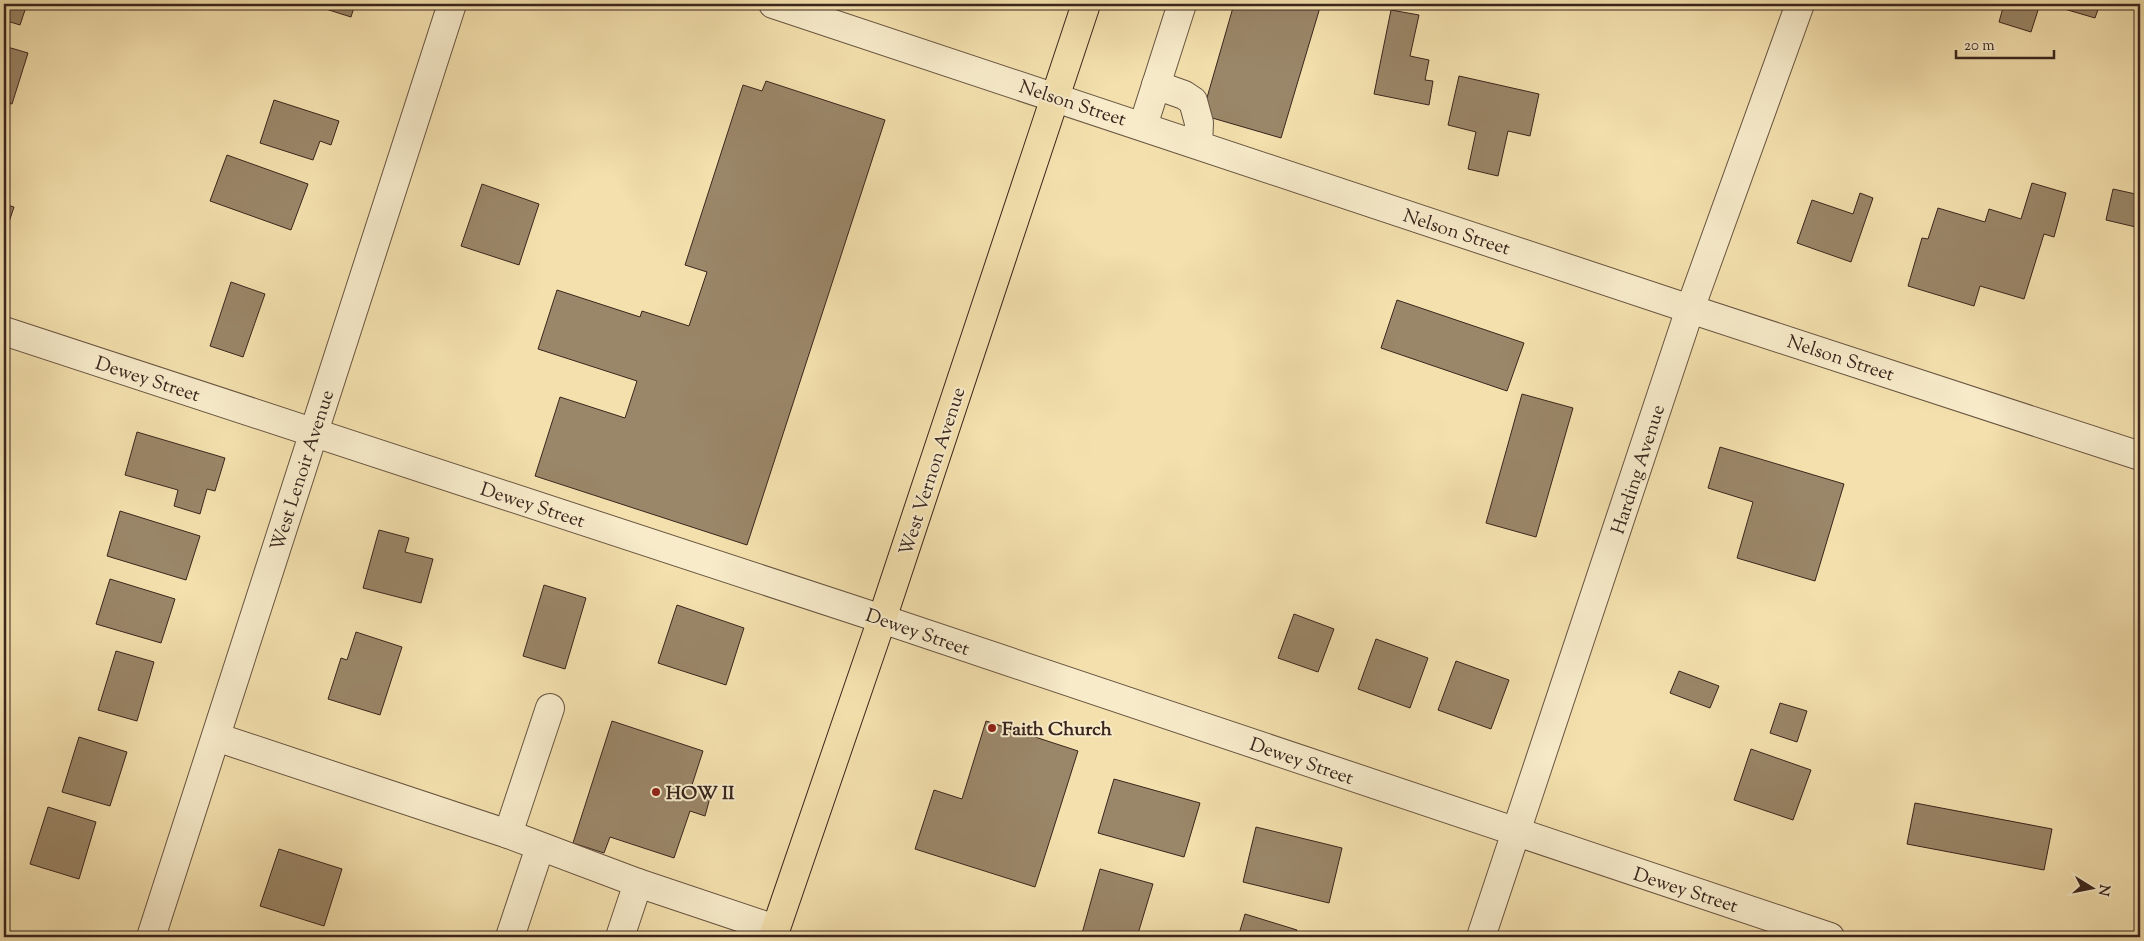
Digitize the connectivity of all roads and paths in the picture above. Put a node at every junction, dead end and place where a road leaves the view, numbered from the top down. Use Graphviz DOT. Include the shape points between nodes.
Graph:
graph roads {
  1 [pos="452,4"];
  2 [pos="774,4"];
  3 [pos="1086,4"];
  4 [pos="1182,4"];
  5 [pos="1800,4"];
  6 [pos="1156,86"];
  7 [pos="1056,96"];
  8 [pos="1143,126"];
  9 [pos="1198,144"];
  10 [pos="1690,309"];
  11 [pos="4,331"];
  12 [pos="312,432"];
  13 [pos="2140,456"];
  14 [pos="882,619"];
  15 [pos="550,708"];
  16 [pos="216,737"];
  17 [pos="1515,832"];
  18 [pos="508,834"];
  19 [pos="540,847"];
  20 [pos="638,882"];
  21 [pos="774,933"];
  22 [pos="151,937"];
  23 [pos="510,937"];
  24 [pos="620,937"];
  25 [pos="1481,937"];
  26 [pos="1830,937"];
  1 -- 12 [label="street, West Lenoir Avenue"];
  2 -- 7 [label="street, Nelson Street"];
  3 -- 7 [label="main road, West Vernon Avenue"];
  4 -- 6 [label="street"];
  5 -- 10 [label="street, Harding Avenue"];
  6 -- 8 [label="street"];
  6 -- 9 [label="street" via="1193,101 1199,123"];
  7 -- 8 [label="street, Nelson Street"];
  7 -- 14 [label="main road, West Vernon Avenue"];
  8 -- 9 [label="street, Nelson Street"];
  9 -- 10 [label="street, Nelson Street"];
  10 -- 13 [label="street, Nelson Street"];
  10 -- 17 [label="street, Harding Avenue"];
  11 -- 12 [label="street, Dewey Street"];
  12 -- 14 [label="street, Dewey Street"];
  12 -- 16 [label="street, West Lenoir Avenue"];
  14 -- 17 [label="street, Dewey Street"];
  14 -- 21 [label="main road, West Vernon Avenue"];
  15 -- 18 [label="street"];
  16 -- 18 [label="street"];
  16 -- 22 [label="street, West Lenoir Avenue"];
  17 -- 25 [label="street, Harding Avenue"];
  17 -- 26 [label="street, Dewey Street"];
  18 -- 19 [label="street"];
  19 -- 20 [label="street"];
  19 -- 23 [label="street"];
  20 -- 21 [label="street"];
  20 -- 24 [label="street"];
}
